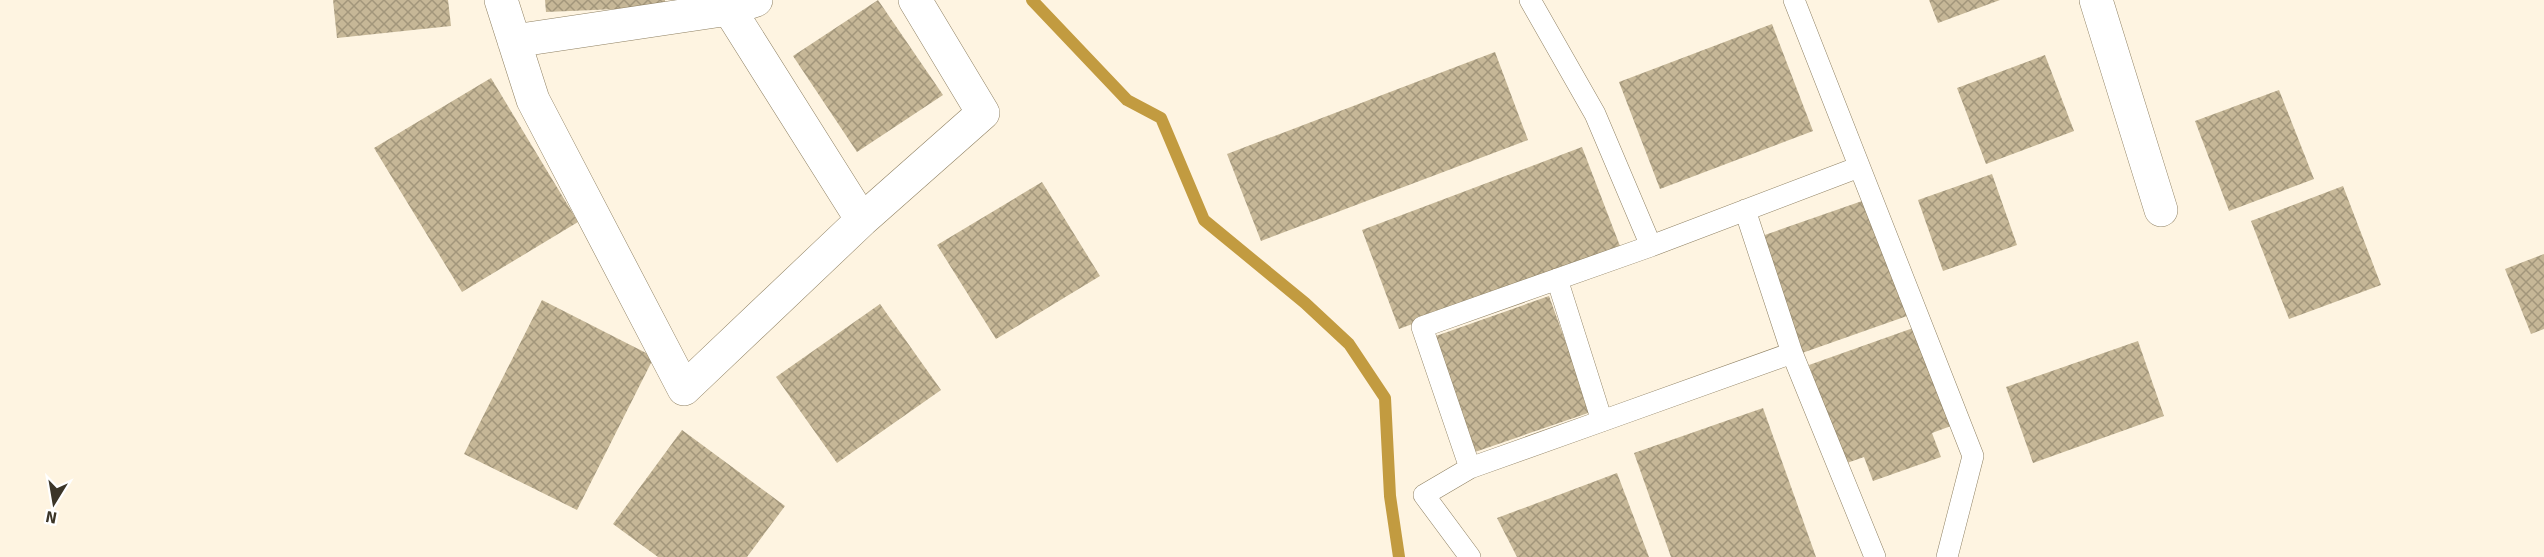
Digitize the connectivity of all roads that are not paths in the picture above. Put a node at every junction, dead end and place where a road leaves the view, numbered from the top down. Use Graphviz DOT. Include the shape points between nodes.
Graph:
graph roads {
  1 [pos="501,0"];
  2 [pos="915,0"];
  3 [pos="1530,0"];
  4 [pos="1794,0"];
  5 [pos="2096,0"];
  6 [pos="737,3"];
  7 [pos="514,41"];
  8 [pos="1859,167"];
  9 [pos="1745,210"];
  10 [pos="2161,210"];
  11 [pos="862,220"];
  12 [pos="1651,246"];
  13 [pos="1557,279"];
  14 [pos="1792,353"];
  15 [pos="1602,421"];
  16 [pos="1470,468"];
  17 [pos="1470,557"];
  18 [pos="1875,557"];
  19 [pos="1947,557"];
  1 -- 7 [label="street"];
  2 -- 11 [label="street" via="982,113"];
  3 -- 12 [label="lane" via="1595,114"];
  4 -- 8 [label="lane"];
  5 -- 10 [label="street"];
  6 -- 7 [label="street"];
  6 -- 11 [label="street"];
  7 -- 11 [label="street" via="533,100 684,389"];
  8 -- 9 [label="lane"];
  8 -- 19 [label="lane" via="1973,456"];
  9 -- 12 [label="lane"];
  9 -- 14 [label="lane"];
  12 -- 13 [label="lane"];
  13 -- 15 [label="lane"];
  13 -- 16 [label="lane" via="1422,327"];
  14 -- 15 [label="lane"];
  14 -- 18 [label="lane"];
  15 -- 16 [label="lane"];
  16 -- 17 [label="lane" via="1424,495"];
}
